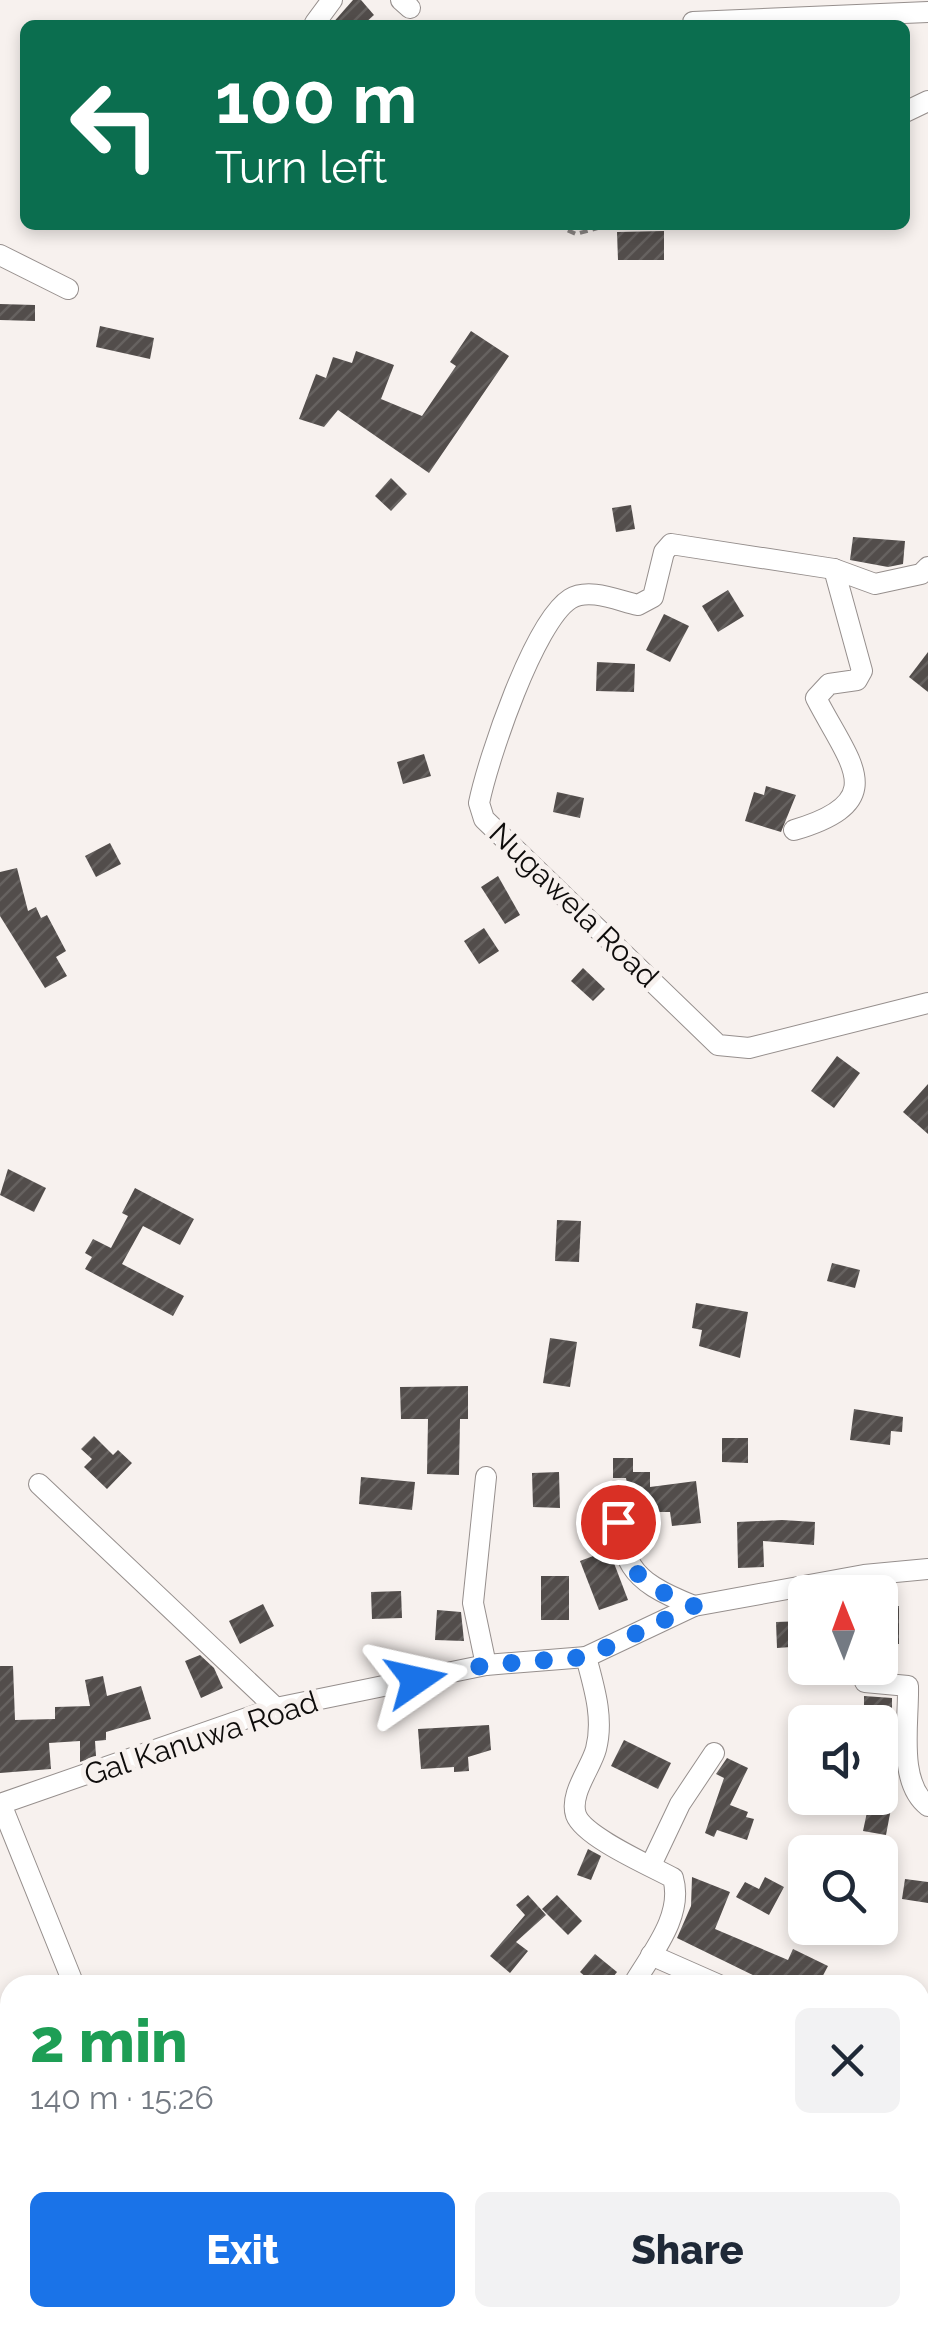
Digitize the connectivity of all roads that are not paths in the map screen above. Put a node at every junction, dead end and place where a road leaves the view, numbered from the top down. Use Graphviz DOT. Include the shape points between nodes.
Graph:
graph roads {
  1 [pos="332,0"];
  2 [pos="928,12"];
  3 [pos="317,20"];
  4 [pos="772,20"];
  5 [pos="0,255"];
  6 [pos="68,289"];
  7 [pos="928,567"];
  8 [pos="834,570"];
  9 [pos="794,830"];
  10 [pos="928,1003"];
  11 [pos="486,1477"];
  12 [pos="39,1484"];
  13 [pos="616,1490"];
  14 [pos="928,1569"];
  15 [pos="898,1576"];
  16 [pos="788,1594"];
  17 [pos="694,1606"];
  18 [pos="586,1657"];
  19 [pos="486,1665"];
  20 [pos="897,1685"];
  21 [pos="276,1708"];
  22 [pos="714,1754"];
  23 [pos="1,1804"];
  24 [pos="928,1806"];
  25 [pos="650,1866"];
  26 [pos="651,1955"];
  27 [pos="70,1975"];
  28 [pos="638,1975"];
  29 [pos="696,1975"];
  1 -- 3 [label="street"];
  2 -- 4 [label="street"];
  5 -- 6 [label="street"];
  7 -- 8 [label="street, Nugawela Road" via="874,584"];
  8 -- 9 [label="street" via="862,670 857,680 828,684 816,698 854,773 850,804 838,816"];
  8 -- 10 [label="street, Nugawela Road" via="671,544 653,597 638,605 589,594 570,599 537,639 479,803 484,819 718,1045 749,1048"];
  11 -- 19 [label="street" via="473,1603"];
  12 -- 21 [label="street"];
  13 -- 17 [label="street" via="622,1553 650,1589"];
  14 -- 15 [label="street, Gal Kanuwa Road"];
  16 -- 17 [label="street, Gal Kanuwa Road"];
  17 -- 18 [label="street, Gal Kanuwa Road"];
  18 -- 19 [label="street, Gal Kanuwa Road"];
  18 -- 25 [label="street" via="600,1708 576,1815 588,1831"];
  19 -- 21 [label="street, Gal Kanuwa Road"];
  20 -- 24 [label="street" via="908,1686 909,1772 915,1796"];
  21 -- 23 [label="street, Gal Kanuwa Road"];
  22 -- 25 [label="street"];
  23 -- 27 [label="street"];
  25 -- 26 [label="street" via="673,1878 676,1890 674,1914"];
  26 -- 28 [label="street"];
  26 -- 29 [label="street"];
}
